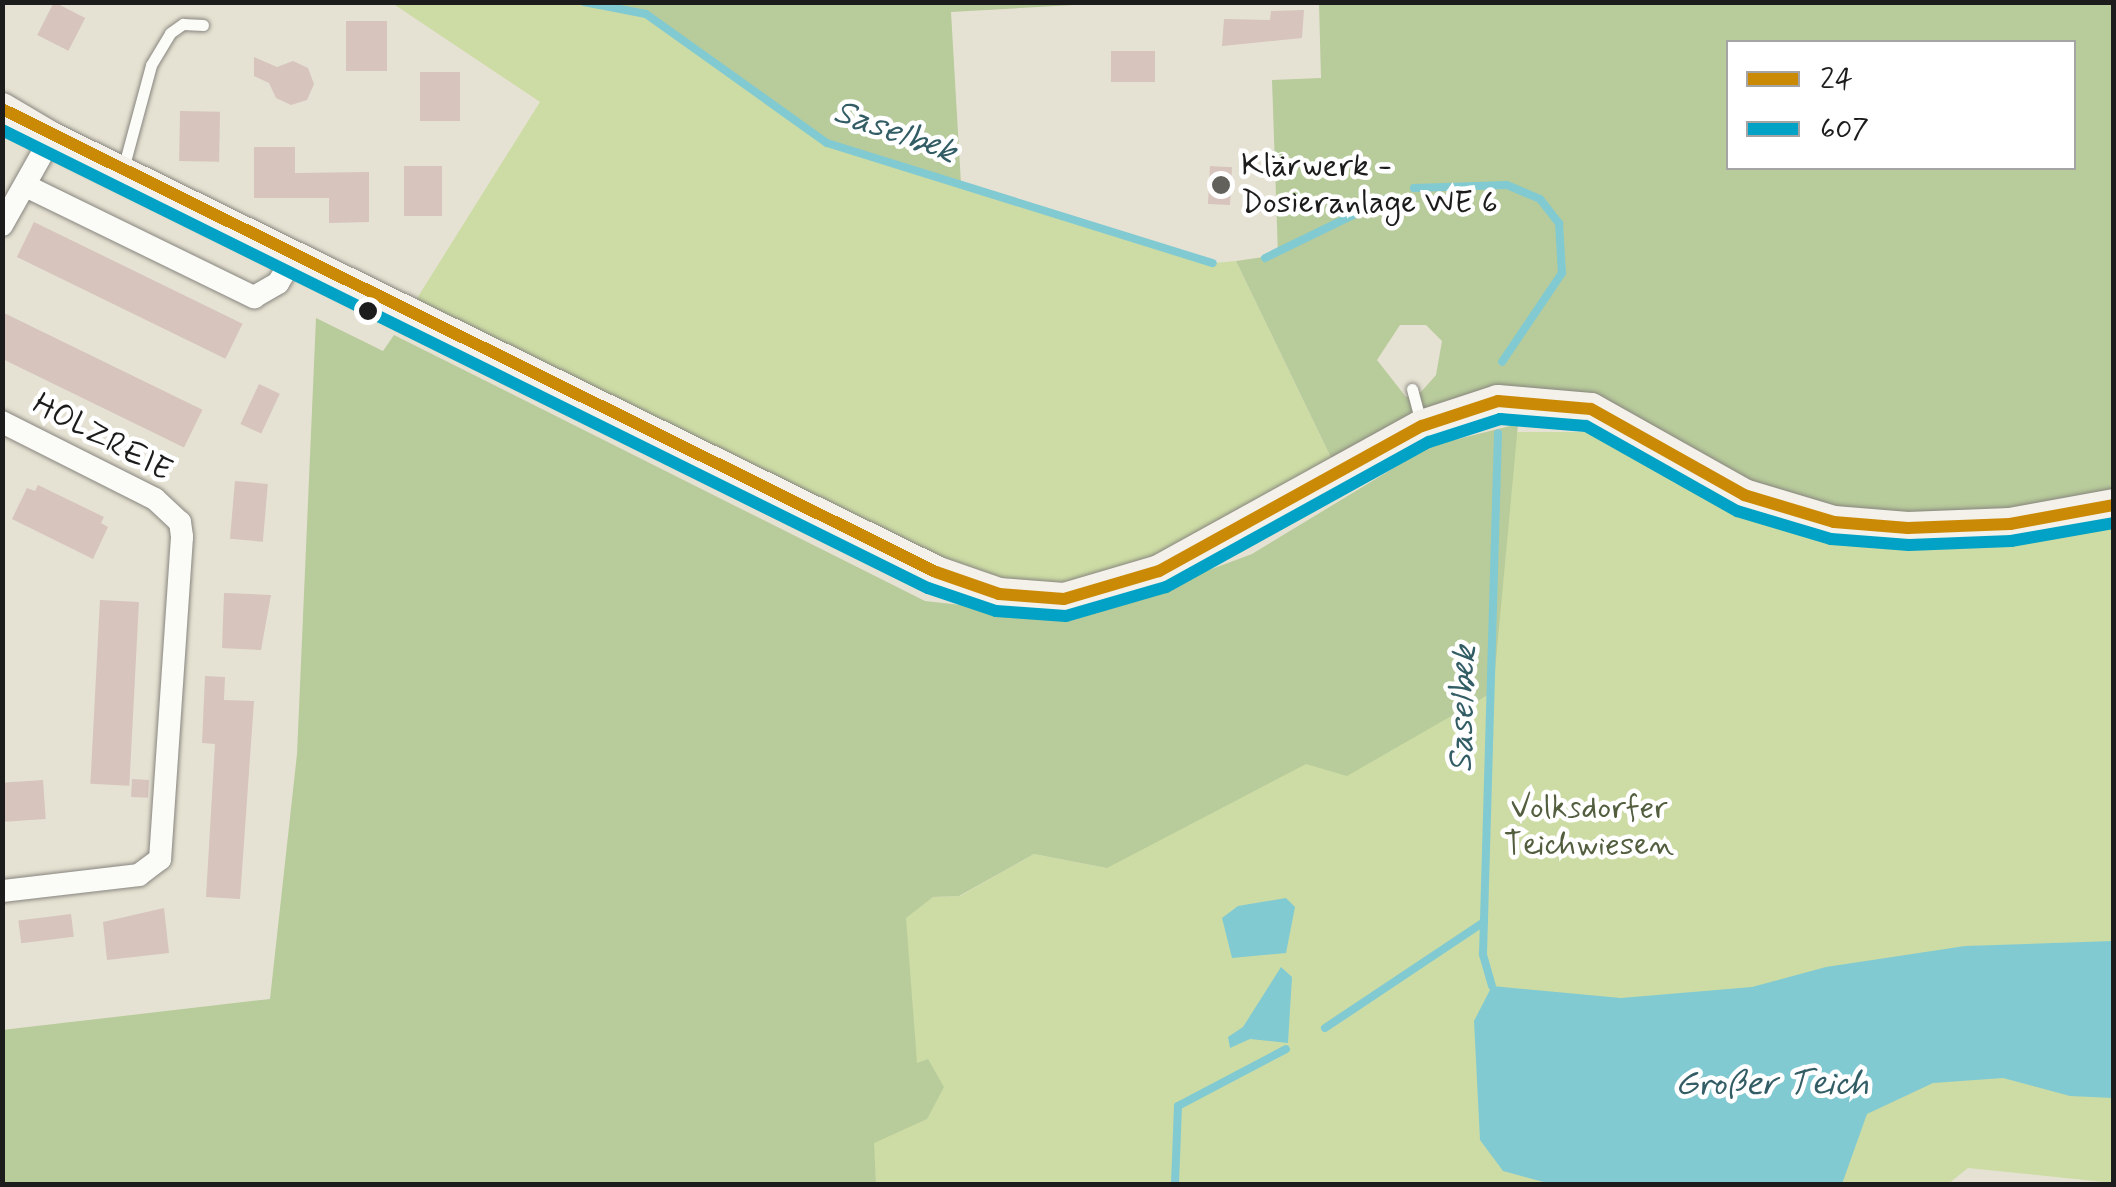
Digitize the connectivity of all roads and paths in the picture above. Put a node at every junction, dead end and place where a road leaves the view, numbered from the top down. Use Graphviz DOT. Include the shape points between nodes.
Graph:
graph roads {
  1 [pos="203,25"];
  2 [pos="2,109"];
  3 [pos="51,138"];
  4 [pos="122,173"];
  5 [pos="26,186"];
  6 [pos="2,226"];
  7 [pos="294,256"];
  8 [pos="1412,388"];
  9 [pos="2,422"];
  10 [pos="1422,426"];
  11 [pos="2114,505"];
  12 [pos="2,891"];
  1 -- 4 [label="lane" via="183,24 170,32 151,65"];
  2 -- 3 [label="main road"];
  3 -- 4 [label="main road"];
  3 -- 5 [label="street"];
  4 -- 7 [label="main road"];
  5 -- 6 [label="street"];
  5 -- 7 [label="street" via="254,297 278,283"];
  7 -- 10 [label="main road" via="936,572 1032,599 1096,592 1184,561"];
  8 -- 10 [label="lane"];
  9 -- 12 [label="street, HOLZREIE" via="172,512 182,537 163,848 154,868"];
  10 -- 11 [label="main road" via="1498,400 1574,404 1617,421 1744,495 1850,524 2010,524"];
}
